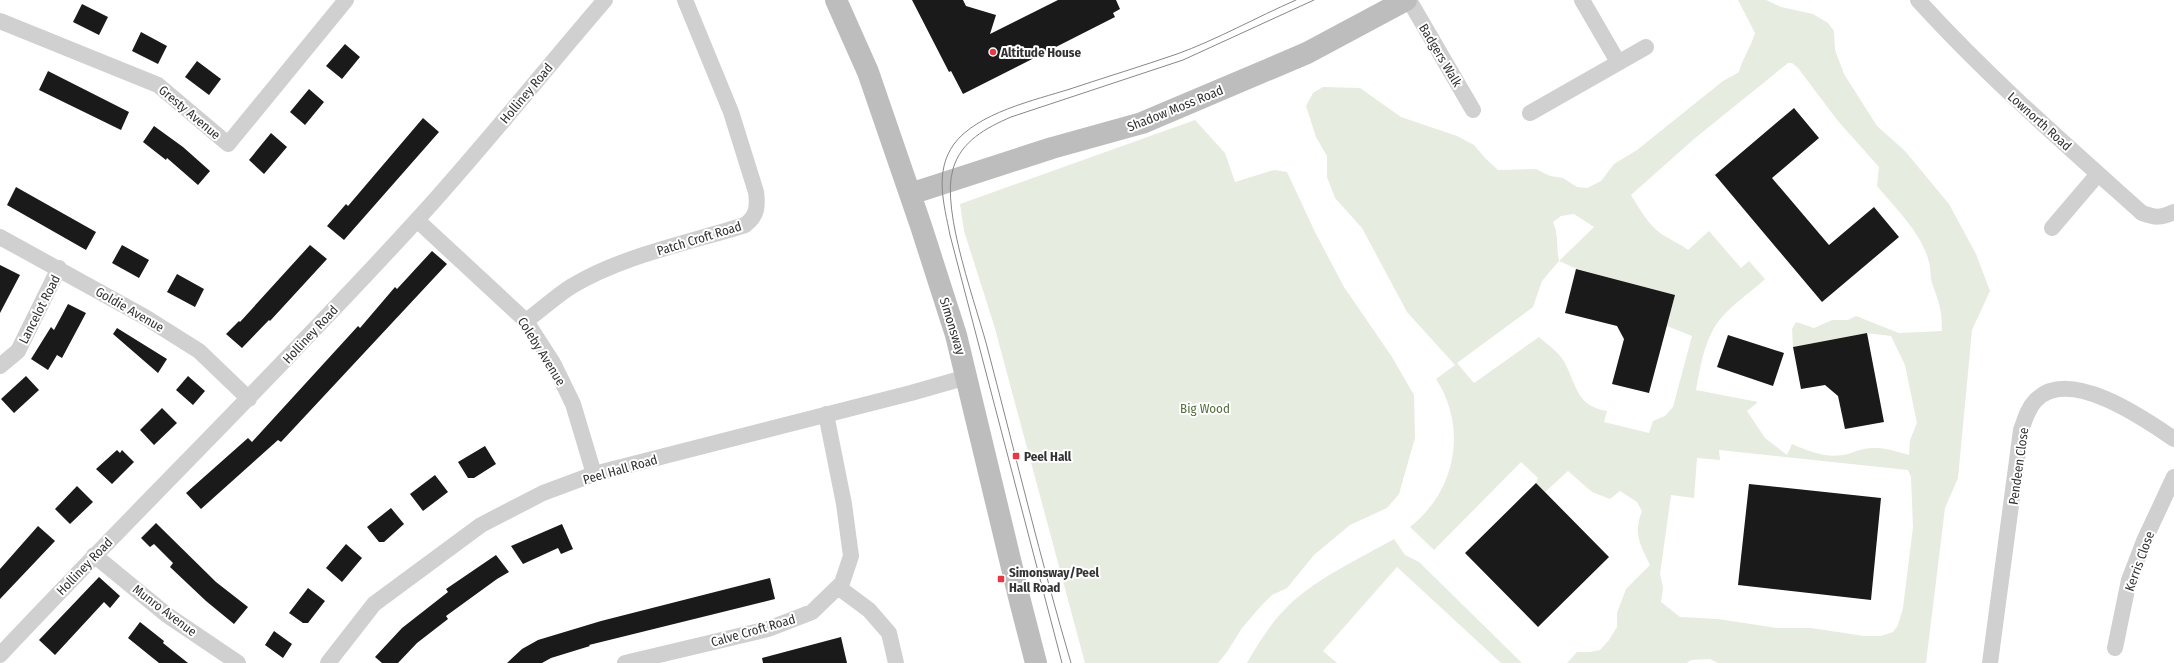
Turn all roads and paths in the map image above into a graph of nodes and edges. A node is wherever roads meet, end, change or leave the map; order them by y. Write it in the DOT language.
graph roads {
  1 [pos="346,0"];
  2 [pos="605,0"];
  3 [pos="685,0"];
  4 [pos="836,0"];
  5 [pos="1407,0"];
  6 [pos="1582,0"];
  7 [pos="1918,0"];
  8 [pos="0,21"];
  9 [pos="1646,47"];
  10 [pos="1618,62"];
  11 [pos="1473,110"];
  12 [pos="1530,113"];
  13 [pos="2098,174"];
  14 [pos="910,194"];
  15 [pos="2174,212"];
  16 [pos="417,220"];
  17 [pos="2052,228"];
  18 [pos="0,236"];
  19 [pos="59,268"];
  20 [pos="526,321"];
  21 [pos="0,366"];
  22 [pos="967,377"];
  23 [pos="249,399"];
  24 [pos="826,414"];
  25 [pos="2174,439"];
  26 [pos="594,474"];
  27 [pos="2174,476"];
  28 [pos="94,555"];
  29 [pos="838,587"];
  30 [pos="2115,648"];
  31 [pos="0,655"];
  32 [pos="238,663"];
  33 [pos="328,663"];
  34 [pos="625,663"];
  35 [pos="896,663"];
  36 [pos="1036,663"];
  37 [pos="1990,663"];
  1 -- 8 [label="street, Gresty Avenue"];
  2 -- 16 [label="street, Holliney Road"];
  3 -- 20 [label="street, Patch Croft Road"];
  4 -- 14 [label="street, Simonsway"];
  5 -- 11 [label="street, Badgers Walk"];
  5 -- 14 [label="street, Shadow Moss Road"];
  6 -- 10 [label="street"];
  7 -- 13 [label="street, Lownorth Road"];
  9 -- 10 [label="street"];
  10 -- 12 [label="street"];
  13 -- 15 [label="street, Lownorth Road"];
  13 -- 17 [label="street"];
  14 -- 22 [label="street, Simonsway"];
  16 -- 20 [label="street, Coleby Avenue"];
  16 -- 23 [label="street, Holliney Road"];
  18 -- 19 [label="street, Goldie Avenue"];
  19 -- 21 [label="street, Lancelot Road"];
  19 -- 23 [label="street, Goldie Avenue"];
  20 -- 26 [label="street, Coleby Avenue"];
  22 -- 24 [label="street, Peel Hall Road"];
  22 -- 36 [label="street, Simonsway"];
  23 -- 28 [label="street, Holliney Road"];
  24 -- 26 [label="street, Peel Hall Road"];
  24 -- 29 [label="street, Calve Croft Road"];
  25 -- 37 [label="street, Pendeen Close"];
  26 -- 33 [label="street, Peel Hall Road"];
  27 -- 30 [label="street, Kerris Close"];
  28 -- 31 [label="street, Holliney Road"];
  28 -- 32 [label="street, Munro Avenue"];
  29 -- 34 [label="street, Calve Croft Road"];
  29 -- 35 [label="street"];
}
